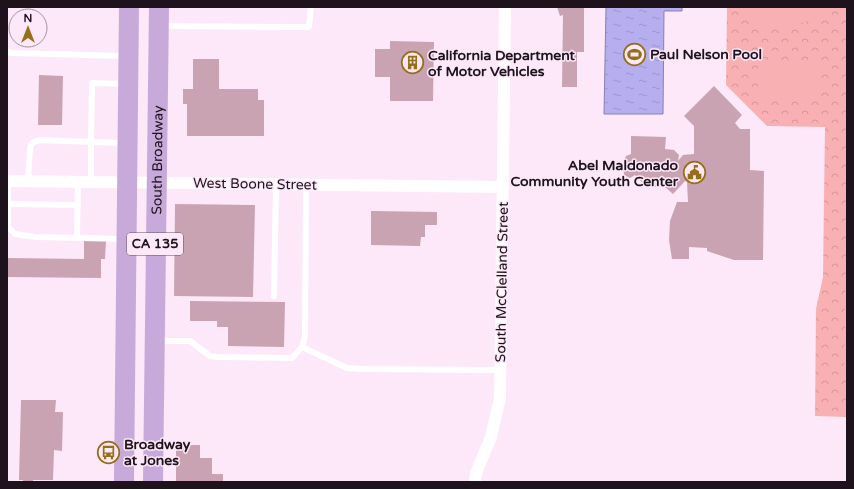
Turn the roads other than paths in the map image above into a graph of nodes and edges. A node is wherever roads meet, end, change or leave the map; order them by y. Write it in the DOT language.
graph roads {
  1 [pos="129,7"];
  2 [pos="311,7"];
  3 [pos="505,7"];
  4 [pos="158,17"];
  5 [pos="7,51"];
  6 [pos="128,56"];
  7 [pos="128,84"];
  8 [pos="91,142"];
  9 [pos="127,143"];
  10 [pos="8,181"];
  11 [pos="28,181"];
  12 [pos="78,182"];
  13 [pos="91,182"];
  14 [pos="127,182"];
  15 [pos="156,183"];
  16 [pos="276,185"];
  17 [pos="306,185"];
  18 [pos="503,187"];
  19 [pos="8,204"];
  20 [pos="78,205"];
  21 [pos="77,238"];
  22 [pos="126,239"];
  23 [pos="274,296"];
  24 [pos="154,341"];
  25 [pos="302,348"];
  26 [pos="500,370"];
  27 [pos="124,482"];
  28 [pos="153,482"];
  29 [pos="475,482"];
  1 -- 6 [label="main road, South Broadway / CA 135"];
  2 -- 4 [label="lane"];
  3 -- 18 [label="street, South McClelland Street"];
  4 -- 15 [label="main road, South Broadway / CA 135"];
  5 -- 6 [label="lane"];
  6 -- 7 [label="main road, South Broadway / CA 135"];
  7 -- 8 [label="lane"];
  7 -- 9 [label="main road, South Broadway / CA 135"];
  8 -- 9 [label="lane"];
  8 -- 11 [label="lane"];
  8 -- 13 [label="lane"];
  9 -- 14 [label="main road, South Broadway / CA 135"];
  10 -- 11 [label="street, West Boone Street"];
  10 -- 19 [label="lane"];
  11 -- 12 [label="street, West Boone Street"];
  12 -- 13 [label="street, West Boone Street"];
  12 -- 20 [label="lane"];
  13 -- 14 [label="street, West Boone Street"];
  14 -- 15 [label="street, West Boone Street"];
  14 -- 22 [label="main road, South Broadway / CA 135"];
  15 -- 16 [label="street, West Boone Street"];
  15 -- 24 [label="main road, South Broadway / CA 135"];
  16 -- 17 [label="street, West Boone Street"];
  16 -- 23 [label="lane"];
  17 -- 18 [label="street, West Boone Street"];
  17 -- 25 [label="lane"];
  18 -- 26 [label="street, South McClelland Street"];
  19 -- 20 [label="lane"];
  19 -- 21 [label="lane"];
  20 -- 21 [label="lane"];
  21 -- 22 [label="lane"];
  22 -- 27 [label="main road, South Broadway / CA 135"];
  24 -- 25 [label="lane"];
  24 -- 28 [label="main road, South Broadway / CA 135"];
  25 -- 26 [label="lane"];
  26 -- 29 [label="street, South McClelland Street"];
}
